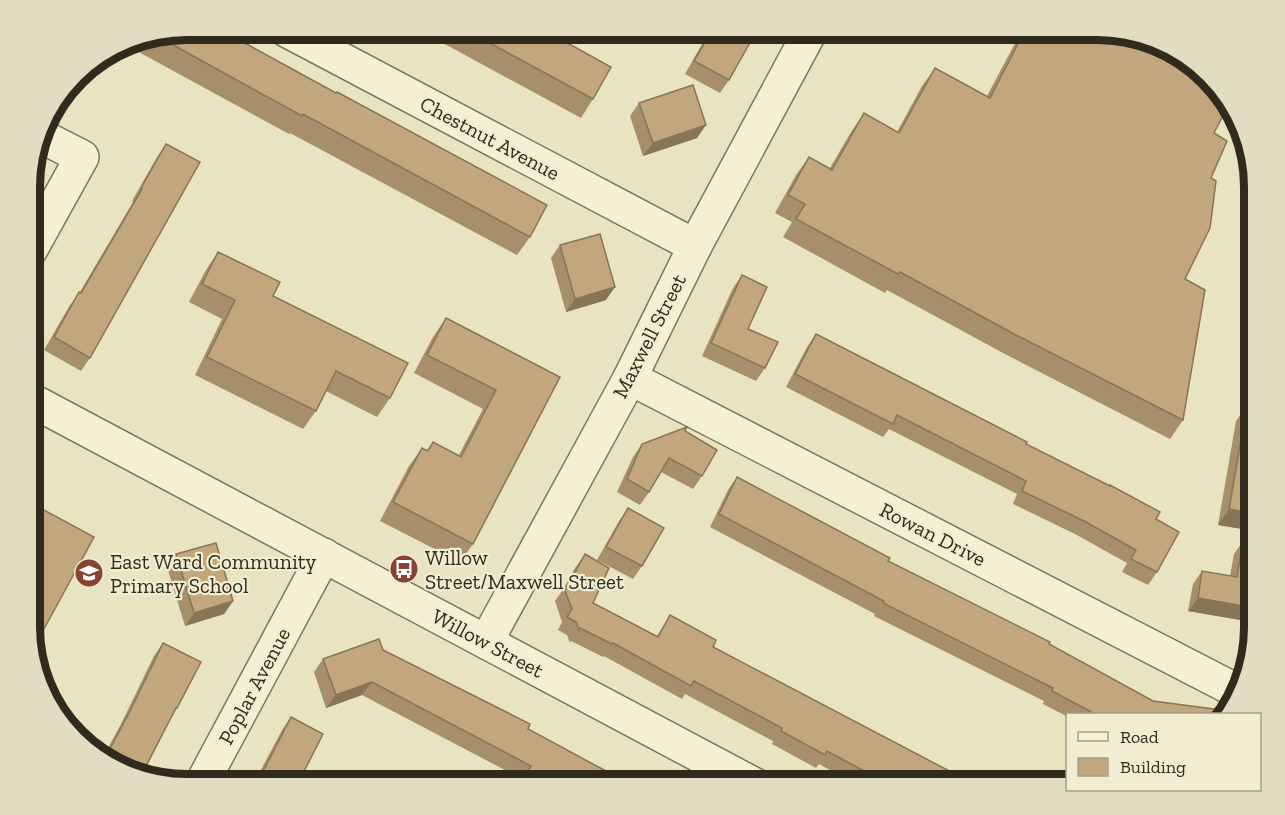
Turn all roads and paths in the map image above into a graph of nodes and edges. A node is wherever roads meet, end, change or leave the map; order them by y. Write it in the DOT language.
graph roads {
  1 [pos="805,40"];
  2 [pos="307,41"];
  3 [pos="48,140"];
  4 [pos="40,233"];
  5 [pos="695,246"];
  6 [pos="630,378"];
  7 [pos="40,405"];
  8 [pos="324,555"];
  9 [pos="486,642"];
  10 [pos="1231,688"];
  11 [pos="207,774"];
  12 [pos="734,774"];
  1 -- 5 [label="street, Maxwell Street"];
  2 -- 5 [label="street, Chestnut Avenue"];
  3 -- 4 [label="street"];
  5 -- 6 [label="street, Maxwell Street"];
  6 -- 9 [label="street, Maxwell Street"];
  6 -- 10 [label="street, Rowan Drive"];
  7 -- 8 [label="street, Willow Street"];
  8 -- 9 [label="street, Willow Street"];
  8 -- 11 [label="street, Poplar Avenue"];
  9 -- 12 [label="street, Willow Street"];
}
